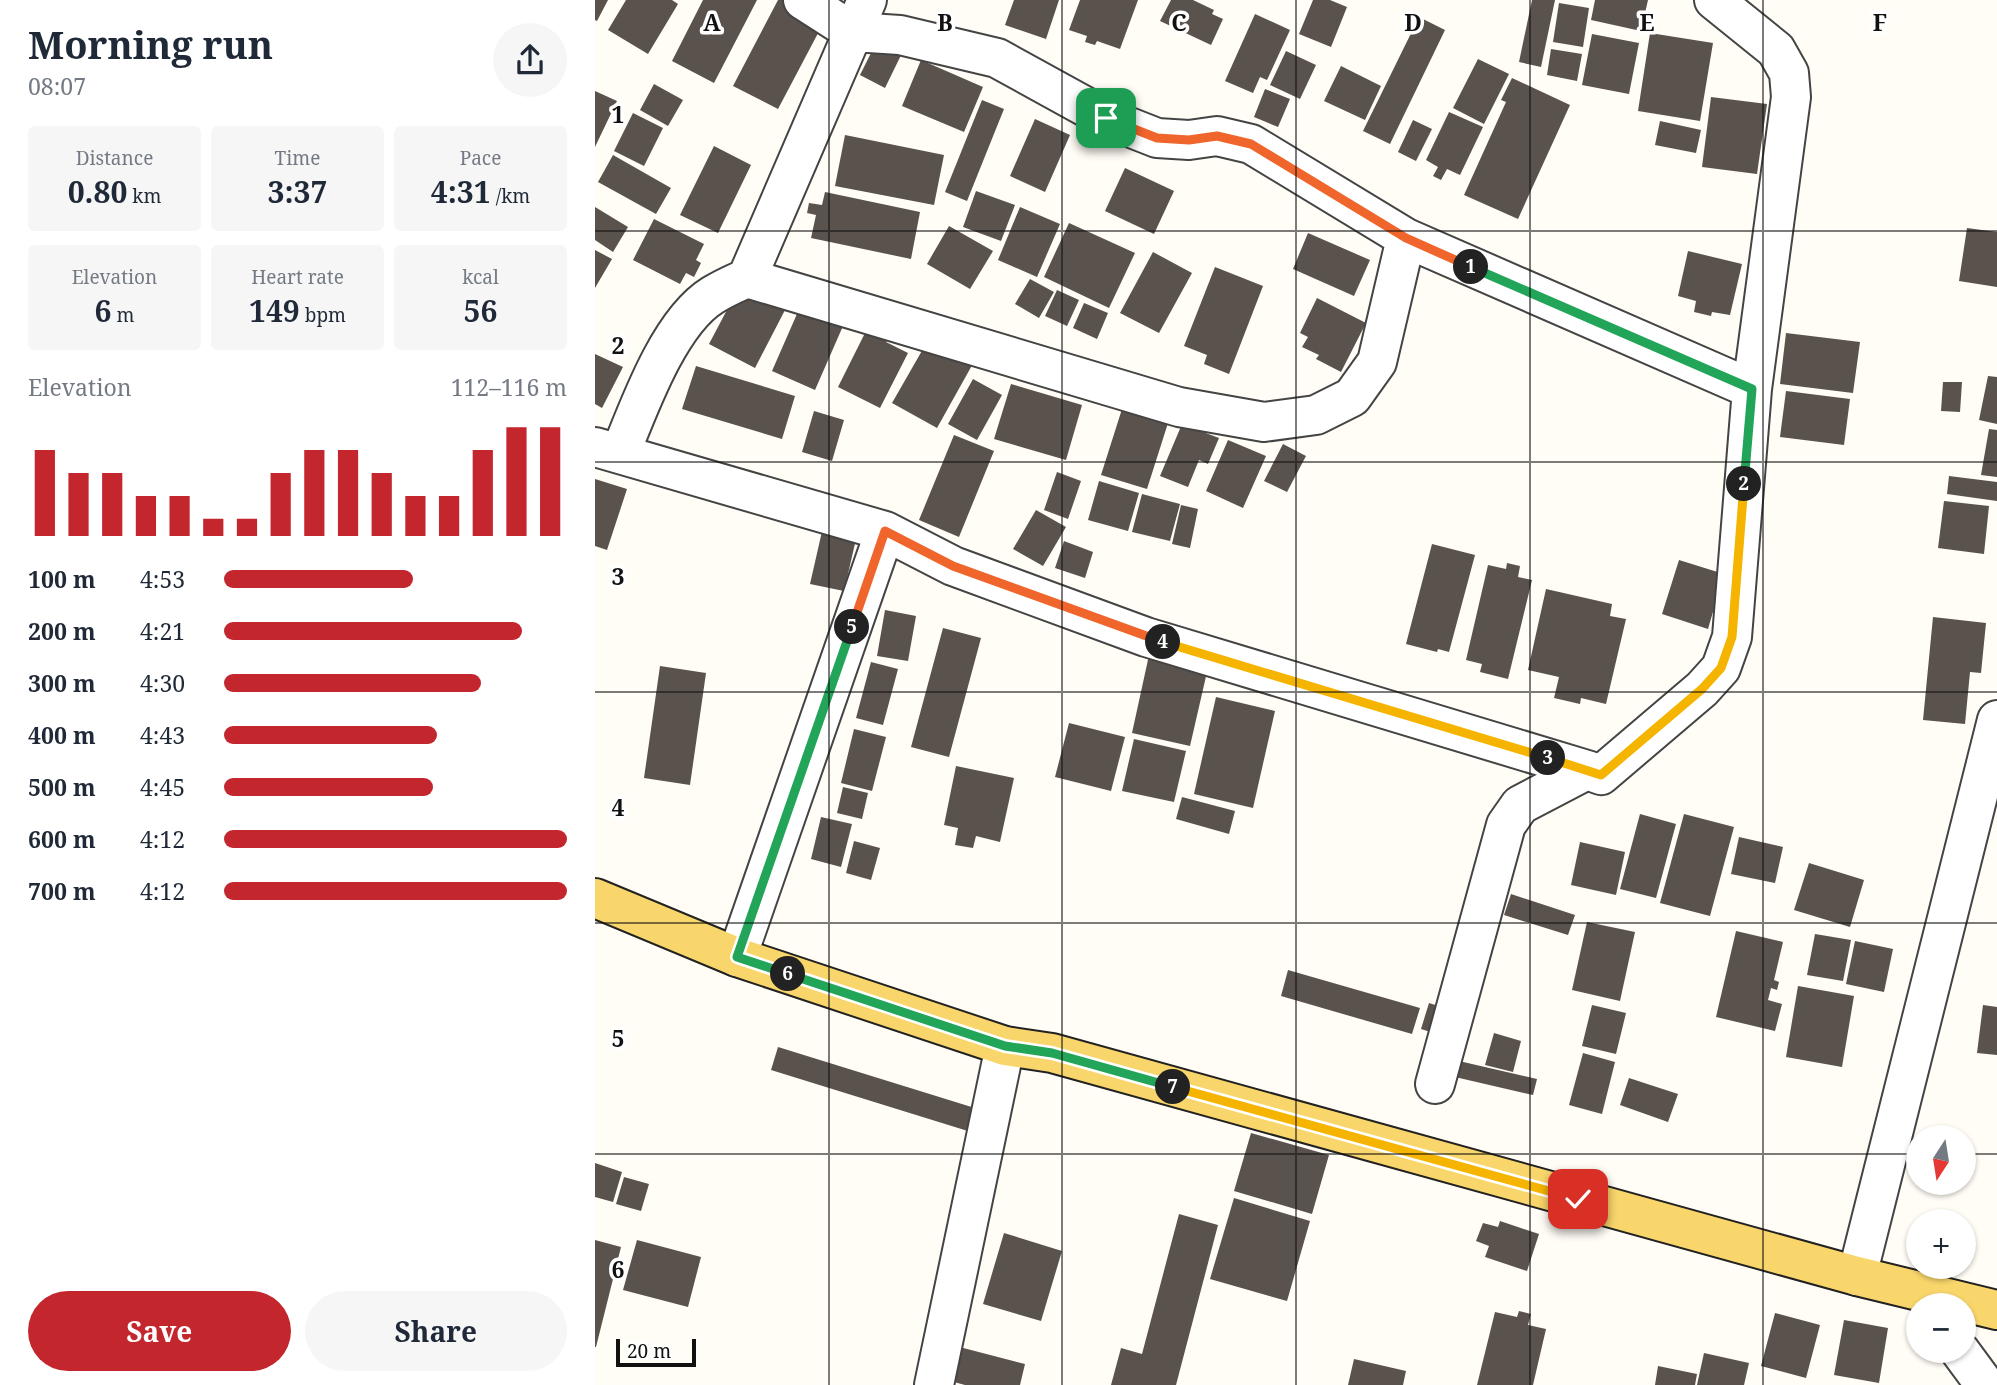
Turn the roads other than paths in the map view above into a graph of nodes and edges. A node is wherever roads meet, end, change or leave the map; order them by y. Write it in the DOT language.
graph roads {
  1 [pos="803,0"];
  2 [pos="1714,0"];
  3 [pos="860,16"];
  4 [pos="1406,238"];
  5 [pos="747,278"];
  6 [pos="1752,389"];
  7 [pos="608,451"];
  8 [pos="885,531"];
  9 [pos="1997,720"];
  10 [pos="1587,770"];
  11 [pos="595,898"];
  12 [pos="737,957"];
  13 [pos="1005,1046"];
  14 [pos="1435,1084"];
  15 [pos="1857,1276"];
  16 [pos="1912,1293"];
  17 [pos="1976,1306"];
  18 [pos="1997,1310"];
  19 [pos="1969,1363"];
  20 [pos="934,1385"];
  21 [pos="1985,1385"];
  1 -- 3 [label="street"];
  2 -- 6 [label="street"];
  3 -- 4 [label="street"];
  3 -- 5 [label="street"];
  4 -- 5 [label="street"];
  4 -- 6 [label="street"];
  5 -- 7 [label="street"];
  6 -- 10 [label="street"];
  7 -- 8 [label="street"];
  8 -- 10 [label="street"];
  8 -- 12 [label="street"];
  9 -- 15 [label="street"];
  10 -- 14 [label="street"];
  11 -- 12 [label="main road"];
  12 -- 13 [label="main road"];
  13 -- 15 [label="main road"];
  13 -- 20 [label="street"];
  15 -- 16 [label="main road"];
  17 -- 18 [label="main road"];
  19 -- 21 [label="street"];
}
